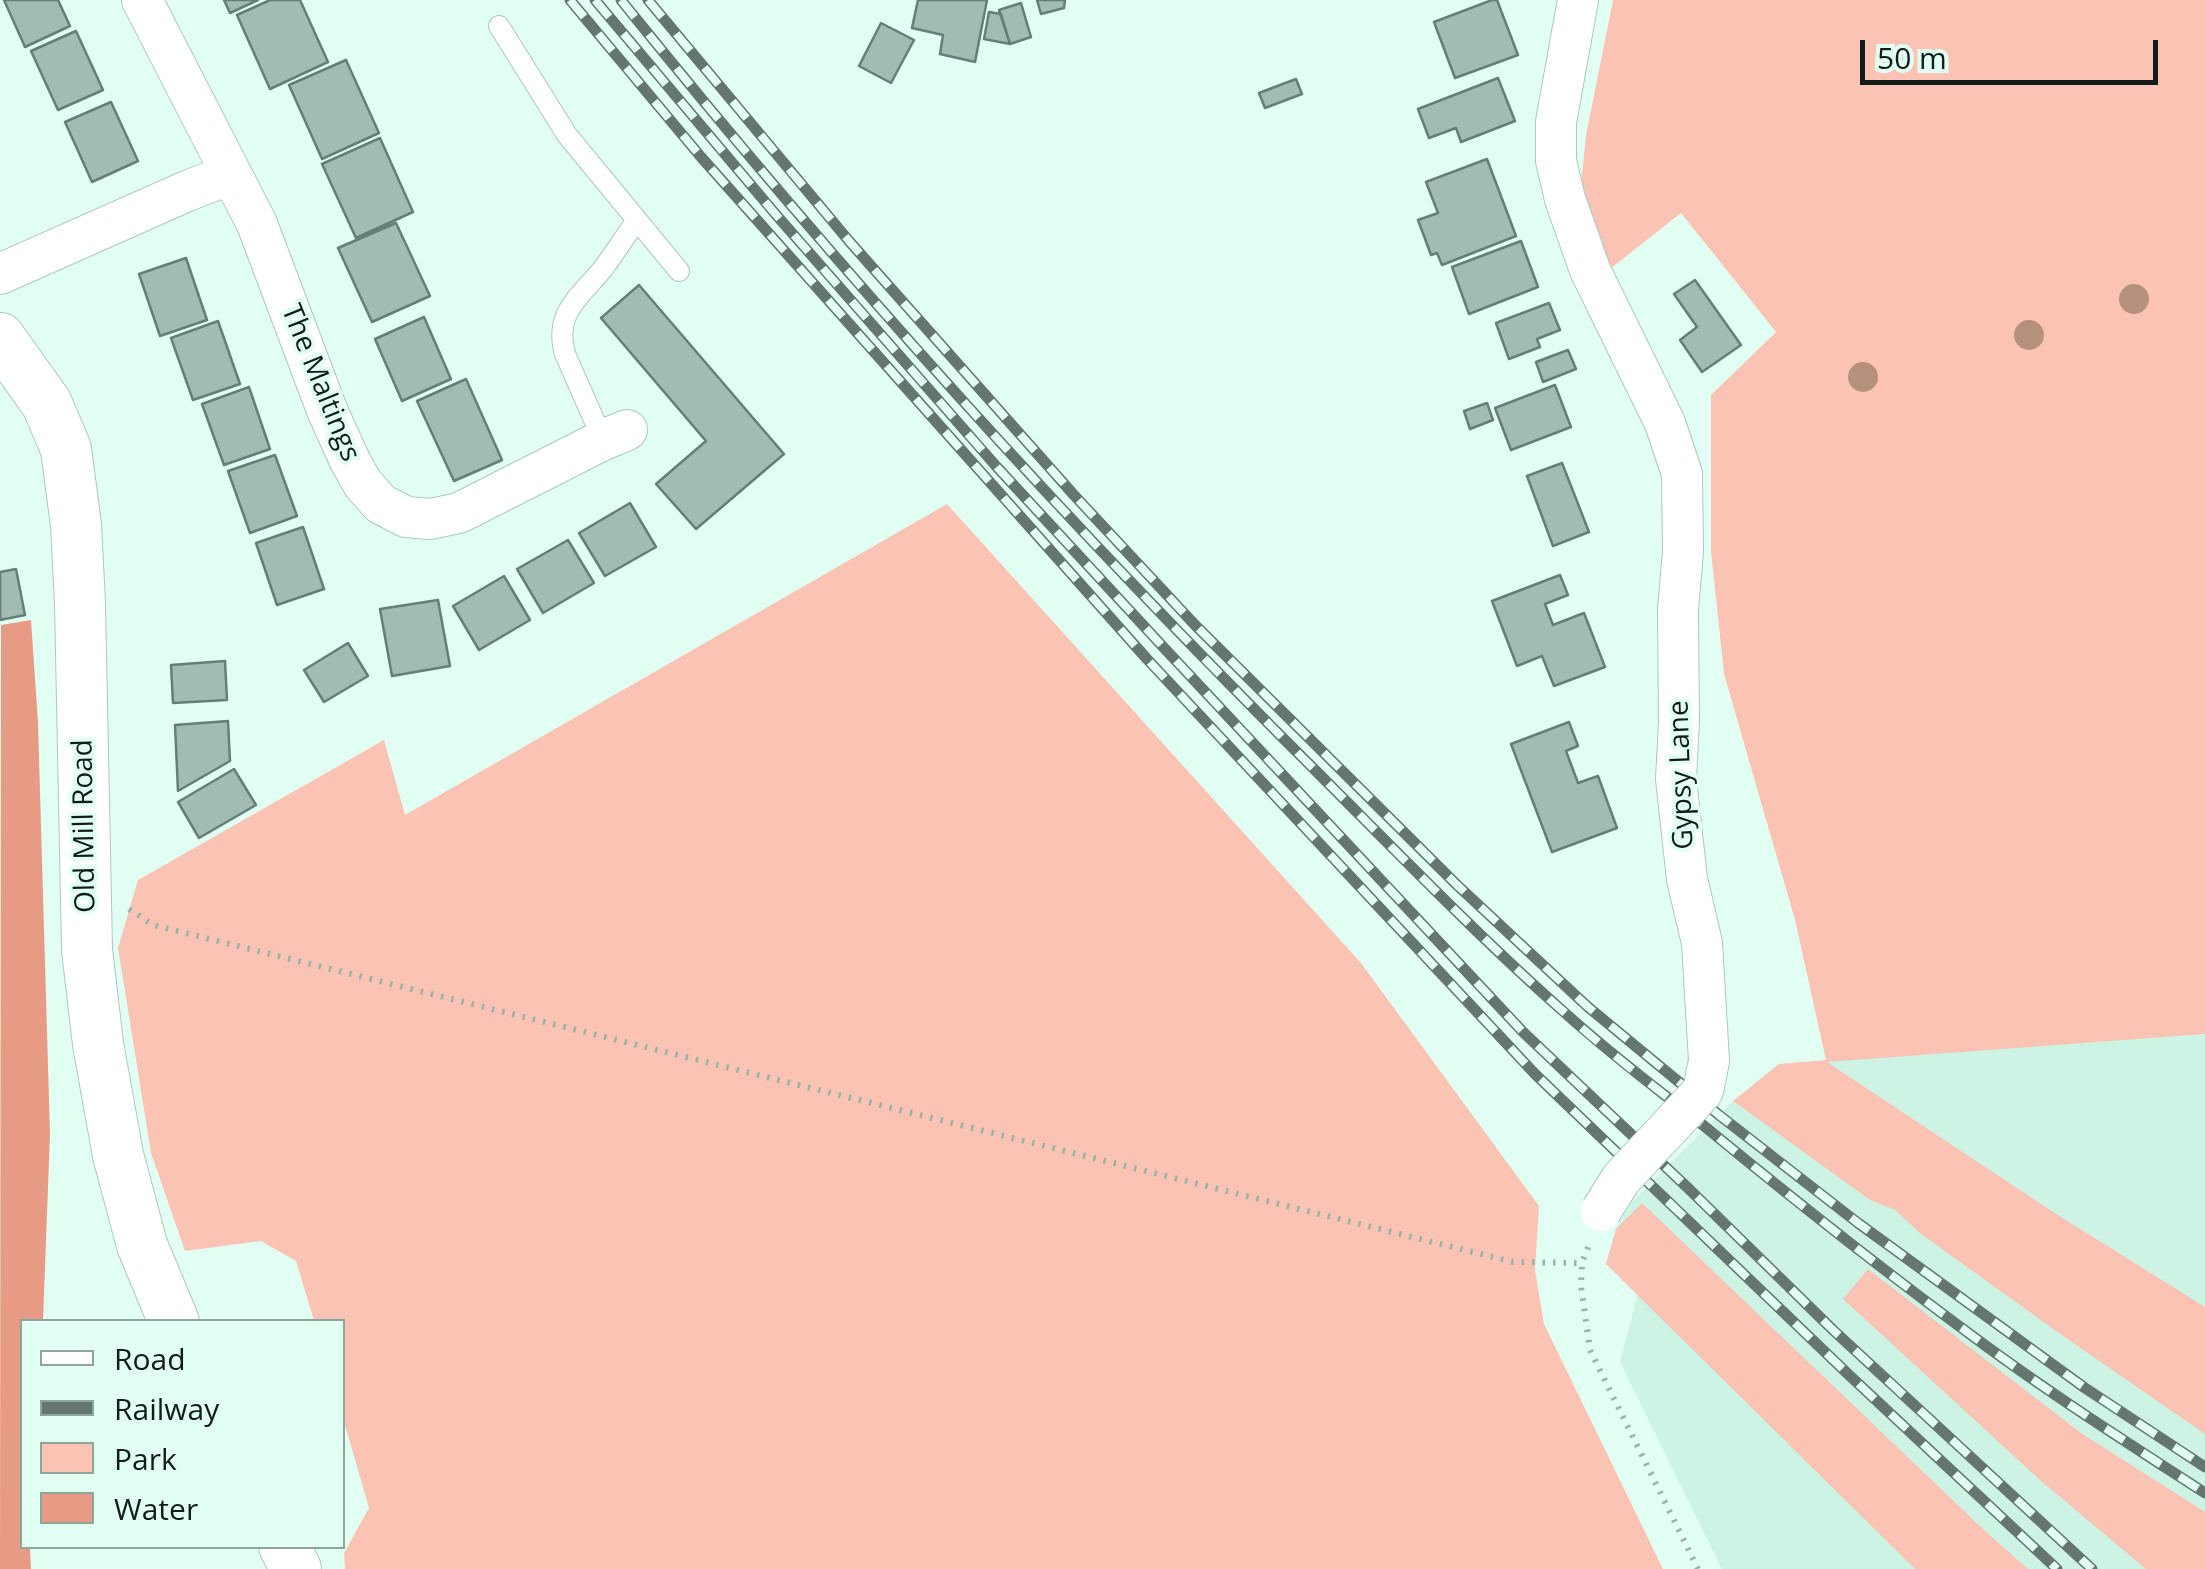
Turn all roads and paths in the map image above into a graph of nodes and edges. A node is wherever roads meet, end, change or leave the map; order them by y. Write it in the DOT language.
graph roads {
  1 [pos="142,0"];
  2 [pos="1578,0"];
  3 [pos="499,26"];
  4 [pos="232,174"];
  5 [pos="637,220"];
  6 [pos="679,270"];
  7 [pos="0,274"];
  8 [pos="0,338"];
  9 [pos="615,435"];
  10 [pos="86,909"];
  11 [pos="1601,1211"];
  12 [pos="1582,1263"];
  13 [pos="173,1319"];
  14 [pos="1698,1569"];
  1 -- 4 [label="street, The Maltings"];
  2 -- 11 [label="street, Gypsy Lane, bridge"];
  3 -- 5 [label="lane"];
  4 -- 7 [label="street"];
  4 -- 9 [label="street, The Maltings"];
  5 -- 6 [label="lane"];
  5 -- 9 [label="lane"];
  8 -- 10 [label="street, Old Mill Road"];
  10 -- 12 [label="path"];
  10 -- 13 [label="street, Old Mill Road"];
  11 -- 12 [label="path"];
  12 -- 14 [label="path"];
}
